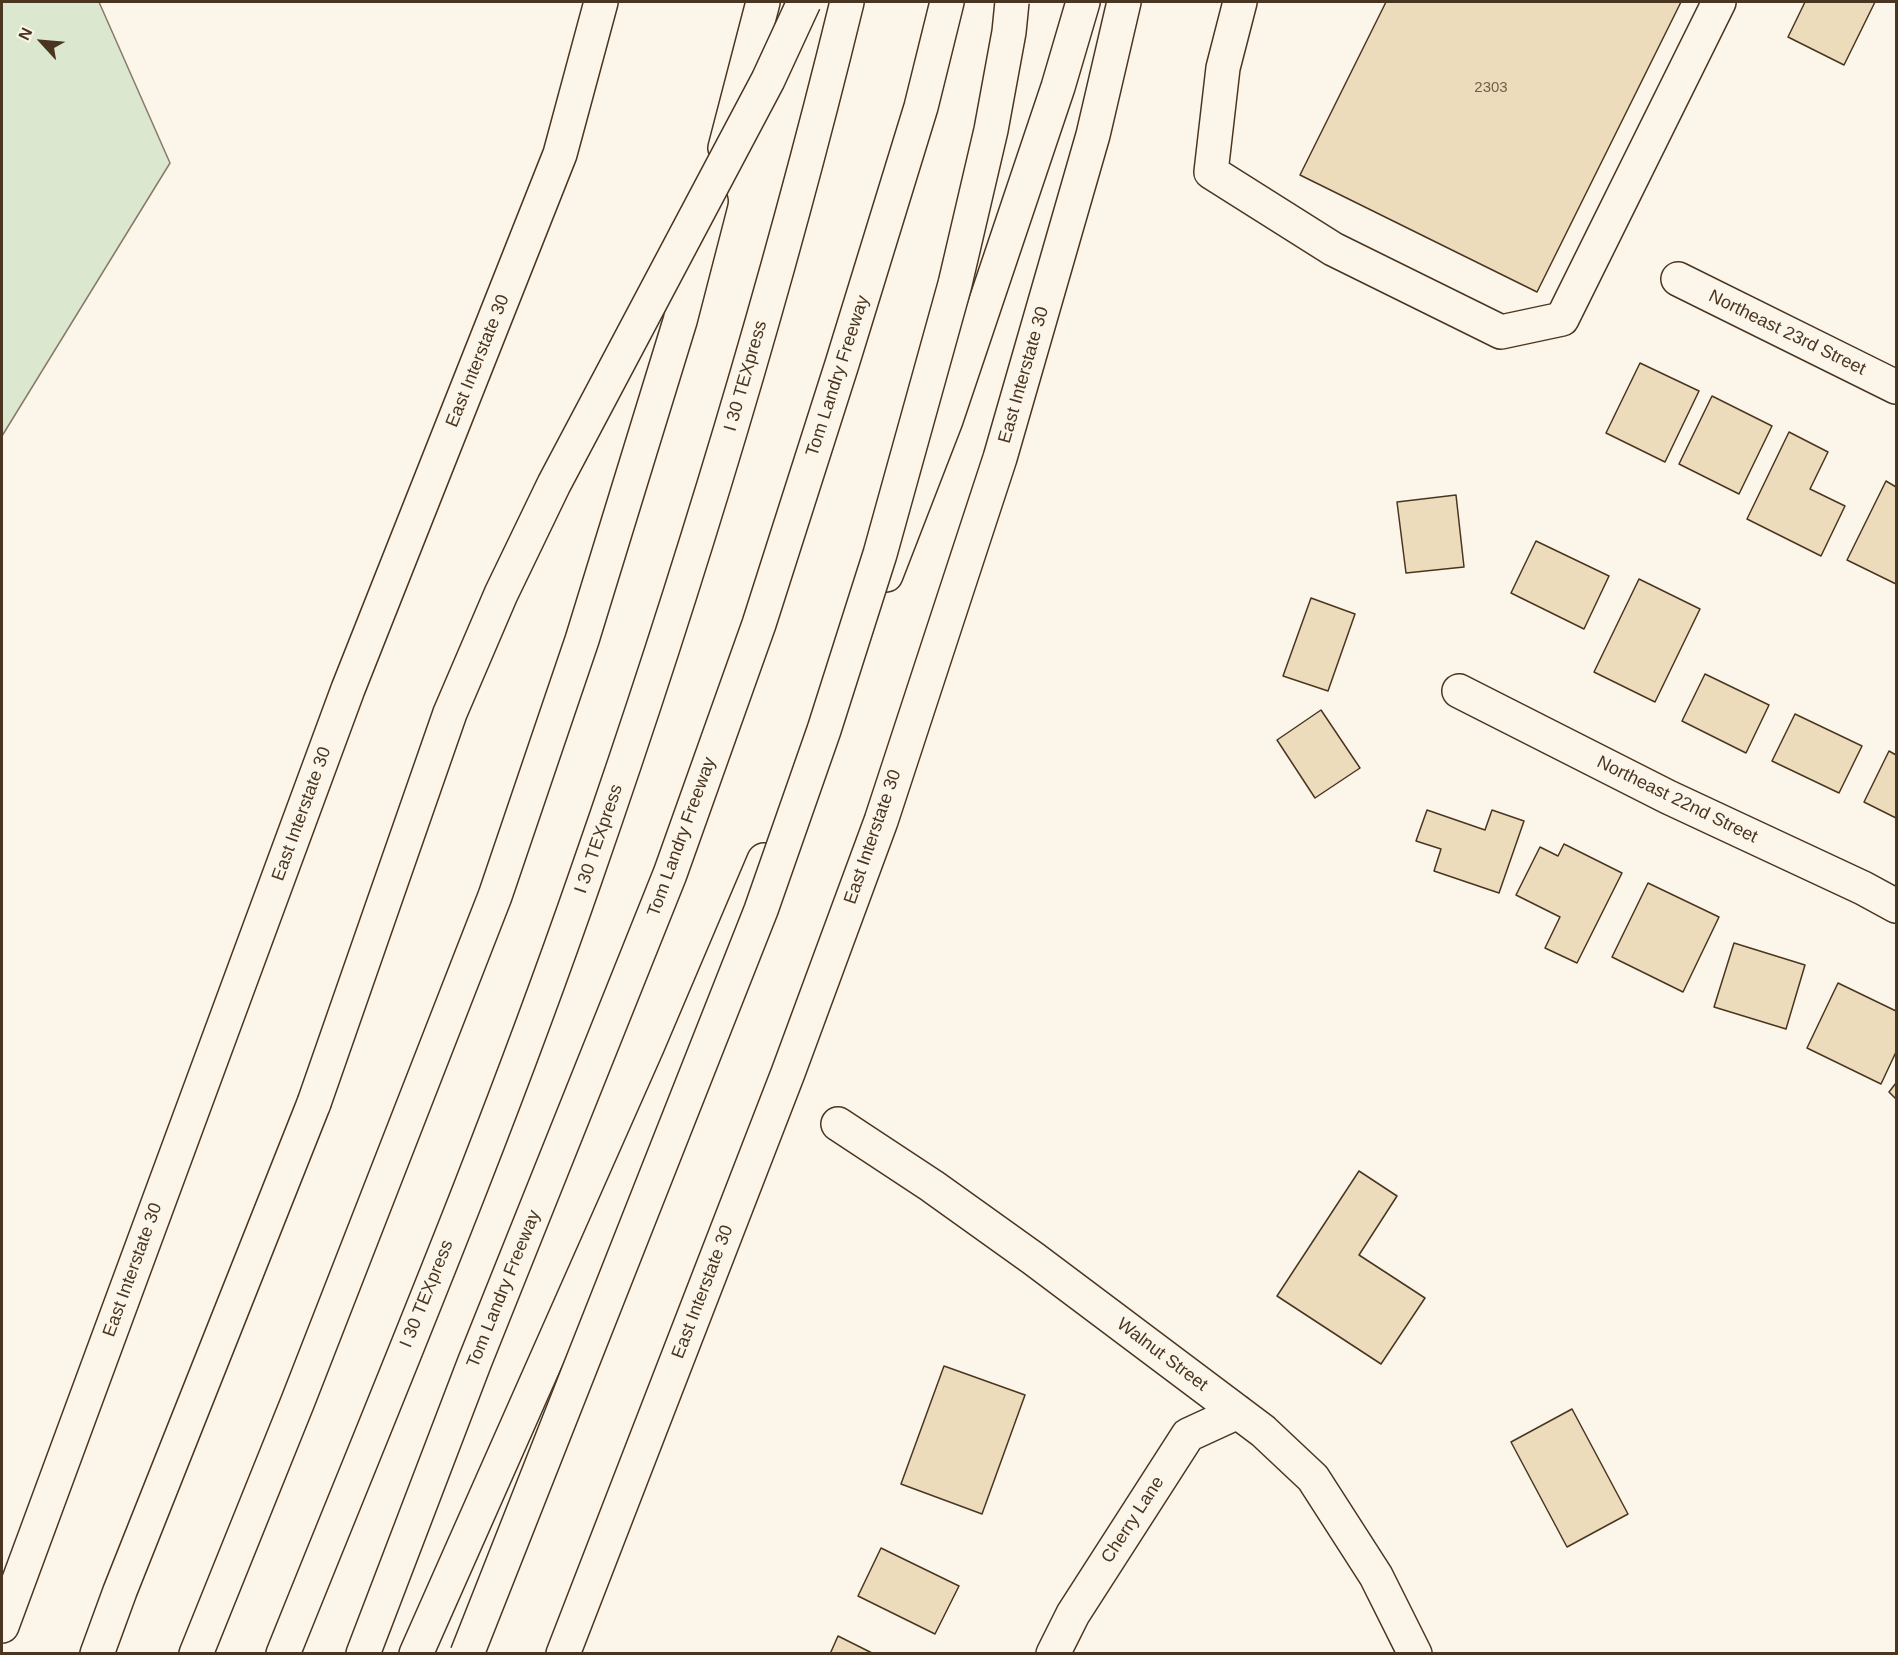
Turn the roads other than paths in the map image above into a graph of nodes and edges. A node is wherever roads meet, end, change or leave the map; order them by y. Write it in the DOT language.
graph roads {
  1 [pos="601,2"];
  2 [pos="763,2"];
  3 [pos="804,2"];
  4 [pos="847,2"];
  5 [pos="947,2"];
  6 [pos="1012,2"];
  7 [pos="1083,2"];
  8 [pos="1124,2"];
  9 [pos="1240,2"];
  10 [pos="1719,2"];
  11 [pos="1678,279"];
  12 [pos="1896,387"];
  13 [pos="1460,691"];
  14 [pos="1896,906"];
  15 [pos="838,1124"];
  16 [pos="1238,1412"];
  17 [pos="2,1626"];
  18 [pos="98,1653"];
  19 [pos="196,1653"];
  20 [pos="283,1653"];
  21 [pos="363,1653"];
  22 [pos="416,1653"];
  23 [pos="467,1653"];
  24 [pos="563,1653"];
  25 [pos="1053,1653"];
  26 [pos="1415,1653"];
  1 -- 17 [label="main road, East Interstate 30"];
  2 -- 19 [label="main road"];
  3 -- 18 [label="main road, bridge"];
  4 -- 20 [label="main road, I 30 TEXpress"];
  5 -- 21 [label="main road, Tom Landry Freeway"];
  6 -- 23 [label="main road, bridge"];
  7 -- 22 [label="main road"];
  8 -- 24 [label="main road, East Interstate 30"];
  9 -- 10 [label="main road"];
  11 -- 12 [label="main road, Northeast 23rd Street"];
  13 -- 14 [label="main road, Northeast 22nd Street"];
  15 -- 16 [label="main road, Walnut Street"];
  16 -- 25 [label="main road, Cherry Lane"];
  16 -- 26 [label="main road, Walnut Street"];
}
